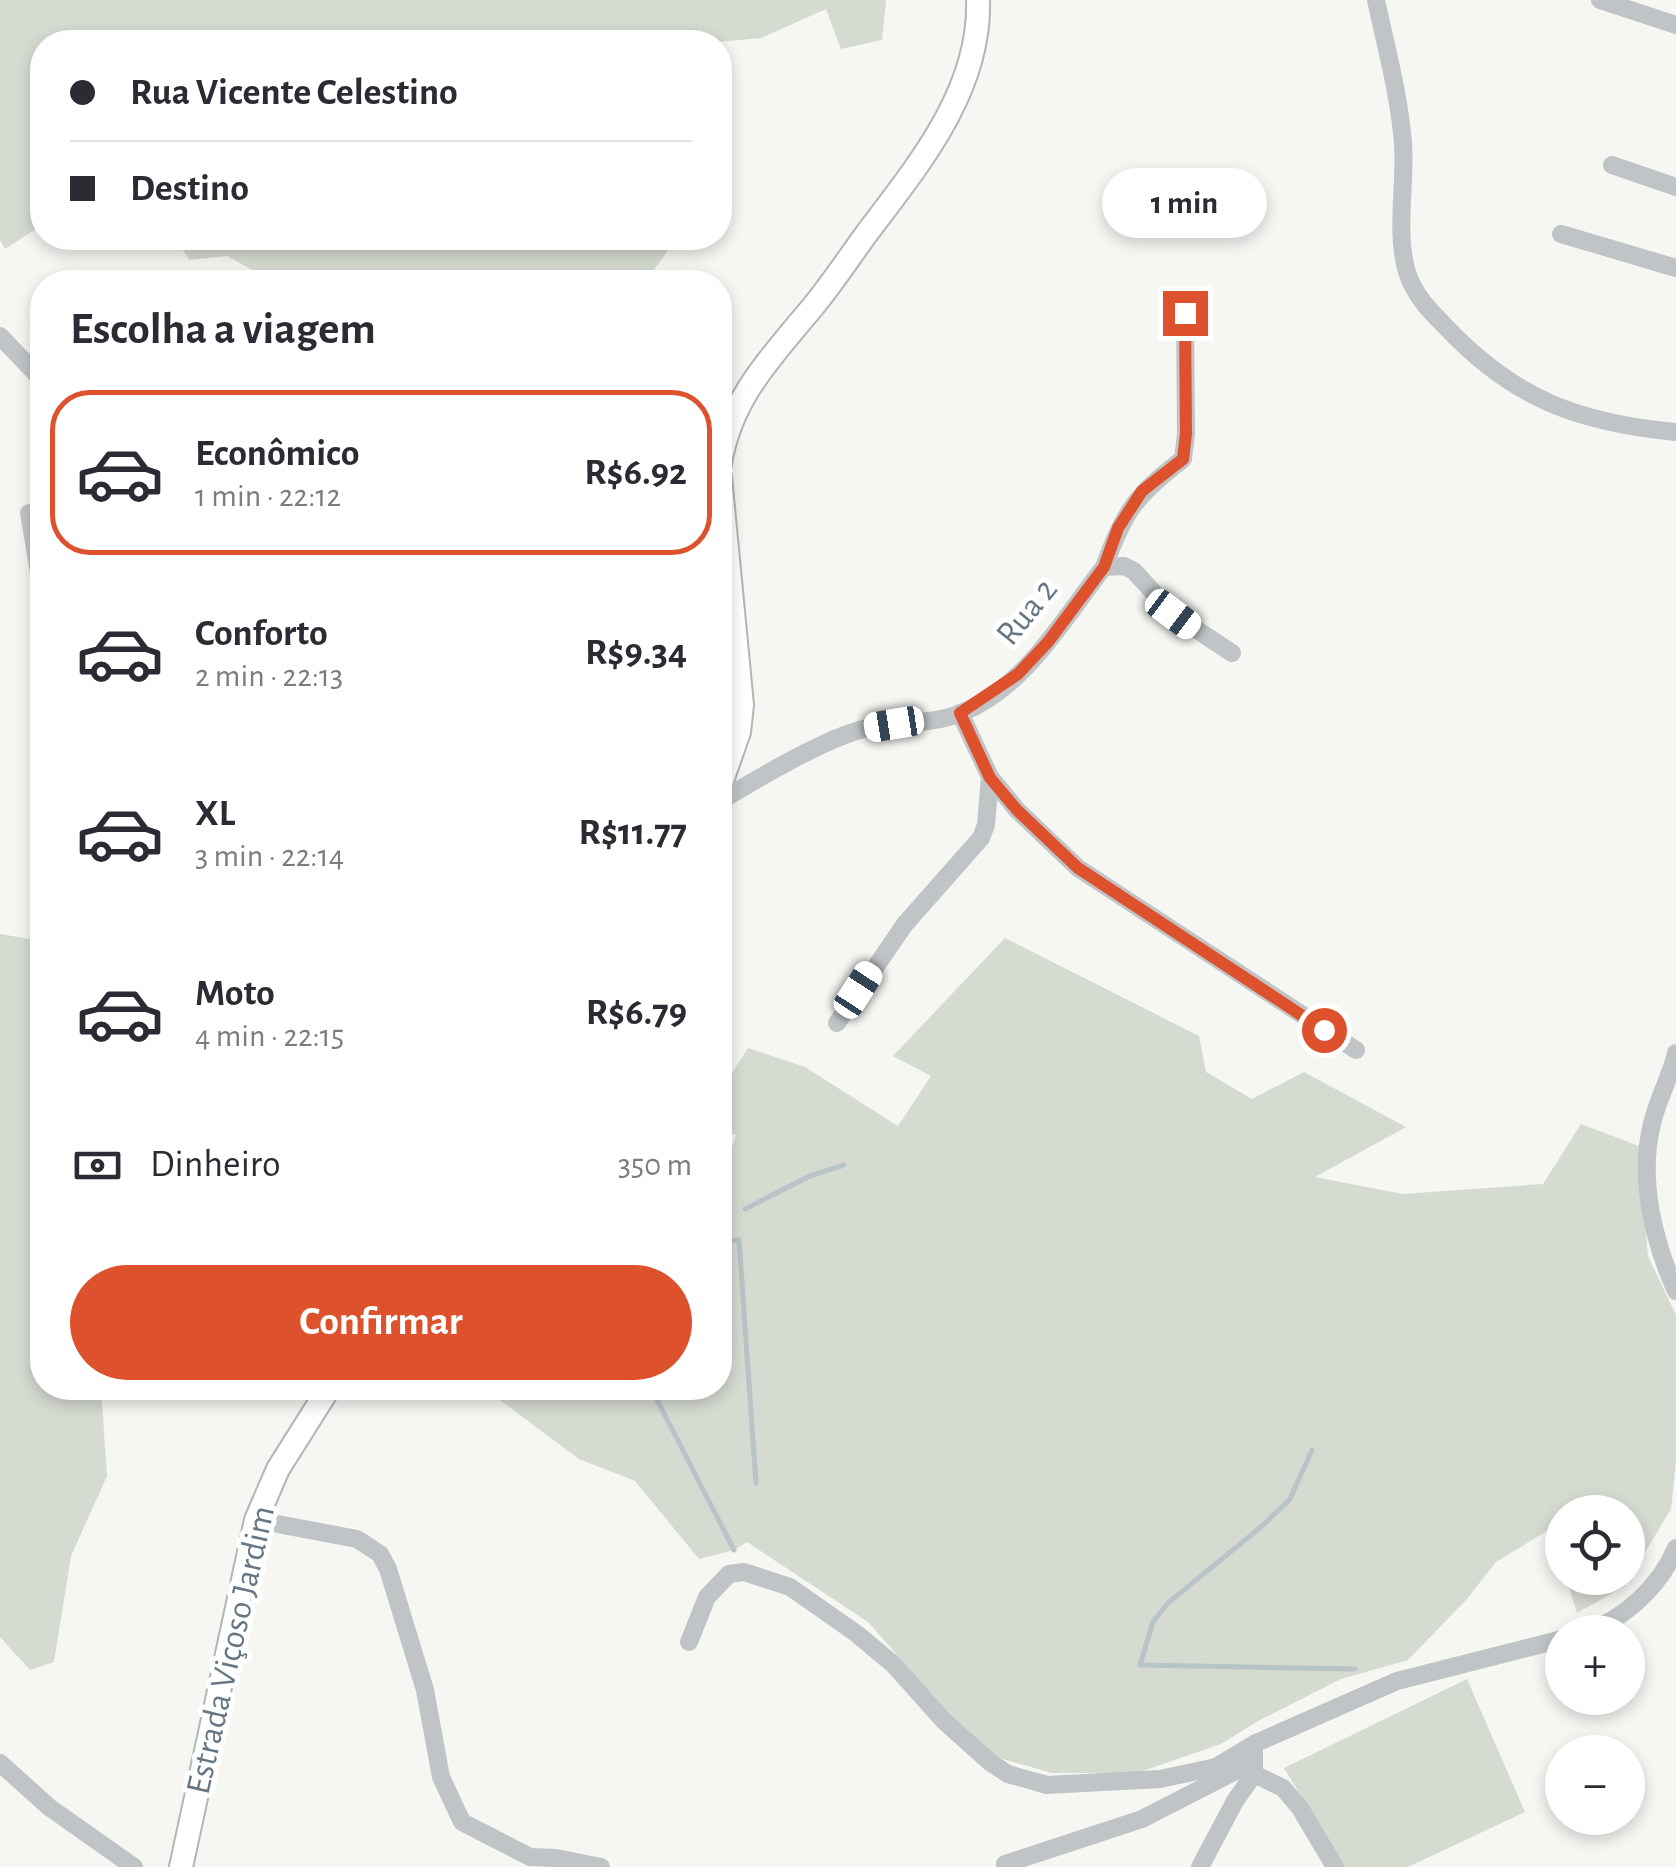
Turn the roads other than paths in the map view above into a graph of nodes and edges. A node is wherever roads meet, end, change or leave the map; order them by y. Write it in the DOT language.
graph roads {
  1 [pos="978,0"];
  2 [pos="1376,0"];
  3 [pos="1600,0"];
  4 [pos="1676,25"];
  5 [pos="1612,165"];
  6 [pos="1676,186"];
  7 [pos="1561,234"];
  8 [pos="1676,268"];
  9 [pos="1185,313"];
  10 [pos="0,336"];
  11 [pos="30,367"];
  12 [pos="732,422"];
  13 [pos="1676,432"];
  14 [pos="28,513"];
  15 [pos="30,524"];
  16 [pos="1104,567"];
  17 [pos="732,601"];
  18 [pos="1232,653"];
  19 [pos="960,713"];
  20 [pos="732,752"];
  21 [pos="990,778"];
  22 [pos="732,794"];
  23 [pos="837,1023"];
  24 [pos="1356,1050"];
  25 [pos="1676,1053"];
  26 [pos="1676,1291"];
  27 [pos="321,1400"];
  28 [pos="256,1520"];
  29 [pos="1676,1548"];
  30 [pos="1618,1615"];
  31 [pos="688,1642"];
  32 [pos="1545,1644"];
  33 [pos="1254,1759"];
  34 [pos="0,1763"];
  35 [pos="1005,1864"];
  36 [pos="134,1867"];
  37 [pos="180,1867"];
  38 [pos="601,1867"];
  39 [pos="1200,1867"];
  40 [pos="1335,1867"];
  1 -- 12 [label="main road"];
  2 -- 13 [label="street"];
  3 -- 4 [label="street"];
  5 -- 6 [label="street"];
  7 -- 8 [label="street"];
  9 -- 16 [label="street"];
  10 -- 11 [label="street"];
  14 -- 15 [label="street"];
  16 -- 18 [label="street, Rua 2"];
  16 -- 19 [label="street, Rua 2"];
  17 -- 20 [label="main road"];
  19 -- 21 [label="street"];
  19 -- 22 [label="street"];
  21 -- 23 [label="street"];
  21 -- 24 [label="street"];
  25 -- 26 [label="street"];
  27 -- 28 [label="main road, Estrada Viçoso Jardim"];
  28 -- 37 [label="main road, Estrada Viçoso Jardim"];
  28 -- 38 [label="street"];
  29 -- 30 [label="street"];
  31 -- 33 [label="street"];
  32 -- 33 [label="street"];
  33 -- 35 [label="street"];
  33 -- 39 [label="street"];
  33 -- 40 [label="street"];
  34 -- 36 [label="street"];
}
